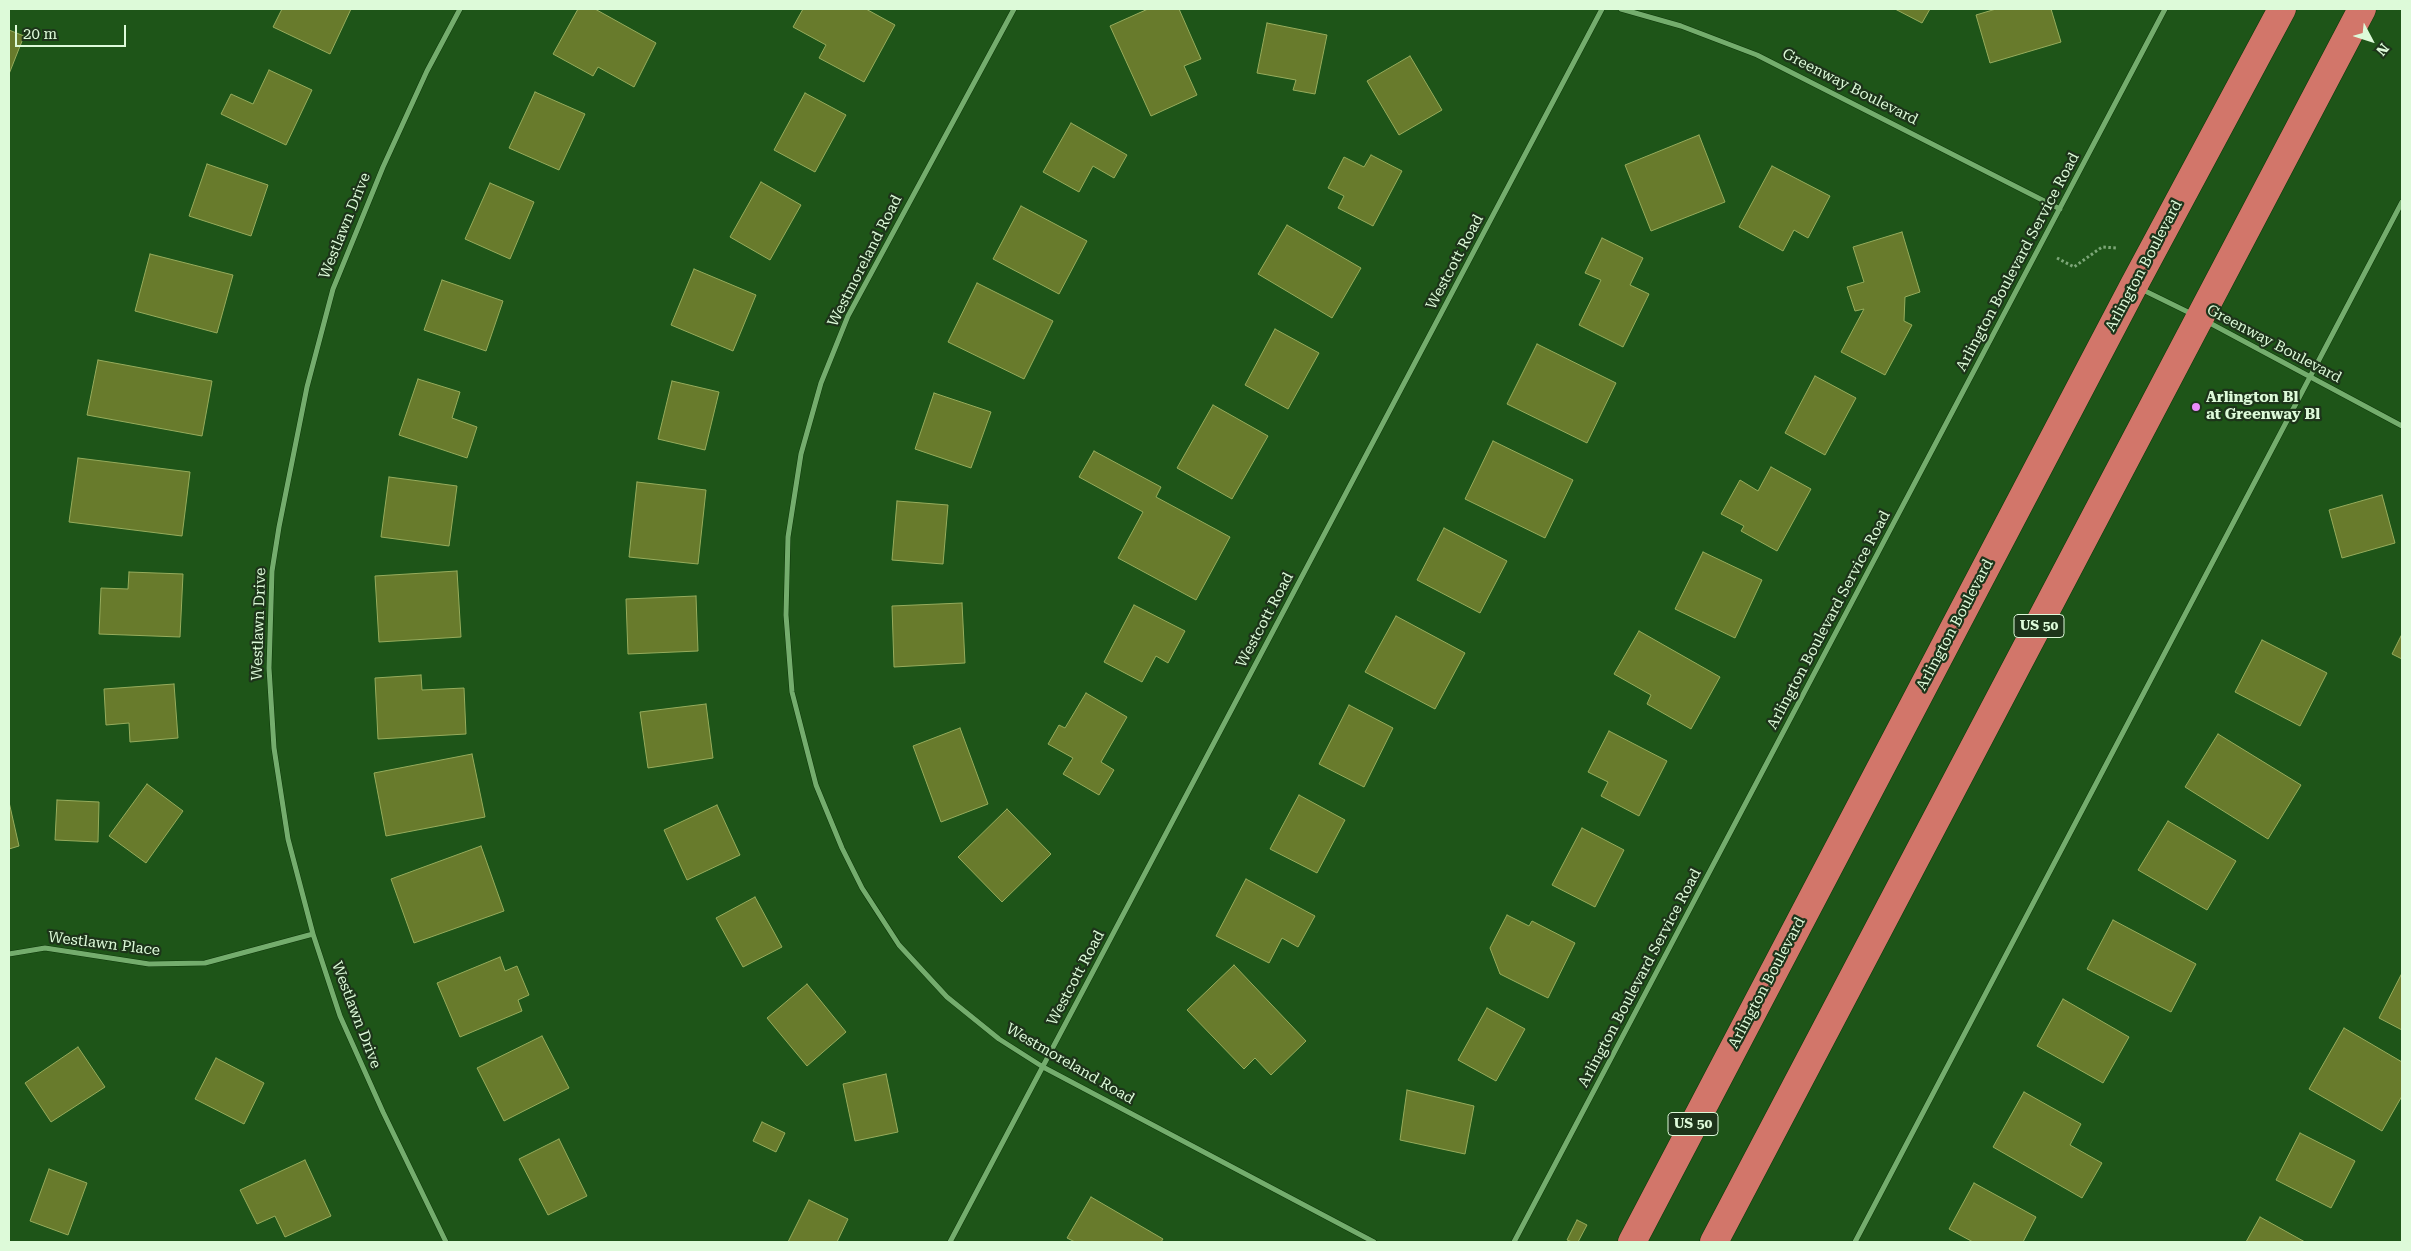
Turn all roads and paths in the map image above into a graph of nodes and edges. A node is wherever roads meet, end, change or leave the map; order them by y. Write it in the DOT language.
graph roads {
  1 [pos="460,9"];
  2 [pos="1014,9"];
  3 [pos="1602,9"];
  4 [pos="1620,9"];
  5 [pos="2166,9"];
  6 [pos="2282,9"];
  7 [pos="2362,9"];
  8 [pos="2402,202"];
  9 [pos="2060,209"];
  10 [pos="2039,249"];
  11 [pos="2120,249"];
  12 [pos="2134,286"];
  13 [pos="2200,318"];
  14 [pos="2311,378"];
  15 [pos="2402,426"];
  16 [pos="313,934"];
  17 [pos="9,954"];
  18 [pos="1043,1066"];
  19 [pos="446,1242"];
  20 [pos="950,1242"];
  21 [pos="1374,1242"];
  22 [pos="1514,1242"];
  23 [pos="1632,1242"];
  24 [pos="1714,1242"];
  25 [pos="1856,1242"];
  1 -- 16 [label="street, Westlawn Drive"];
  2 -- 18 [label="street, Westmoreland Road"];
  3 -- 18 [label="street, Westcott Road"];
  4 -- 9 [label="street, Greenway Boulevard"];
  5 -- 9 [label="street, Arlington Boulevard Service Road"];
  6 -- 12 [label="highway, Arlington Boulevard / US 50"];
  7 -- 13 [label="highway, US 50"];
  8 -- 14 [label="street"];
  9 -- 10 [label="street, Arlington Boulevard Service Road"];
  10 -- 11 [label="path"];
  10 -- 22 [label="street, Arlington Boulevard Service Road"];
  12 -- 13 [label="street, Greenway Boulevard"];
  12 -- 23 [label="highway, Arlington Boulevard / US 50"];
  13 -- 14 [label="street, Greenway Boulevard"];
  13 -- 24 [label="highway, US 50"];
  14 -- 15 [label="street, Greenway Boulevard"];
  14 -- 25 [label="street"];
  16 -- 17 [label="street, Westlawn Place"];
  16 -- 19 [label="street, Westlawn Drive"];
  18 -- 20 [label="street, Westcott Road"];
  18 -- 21 [label="street, Westmoreland Road"];
}
